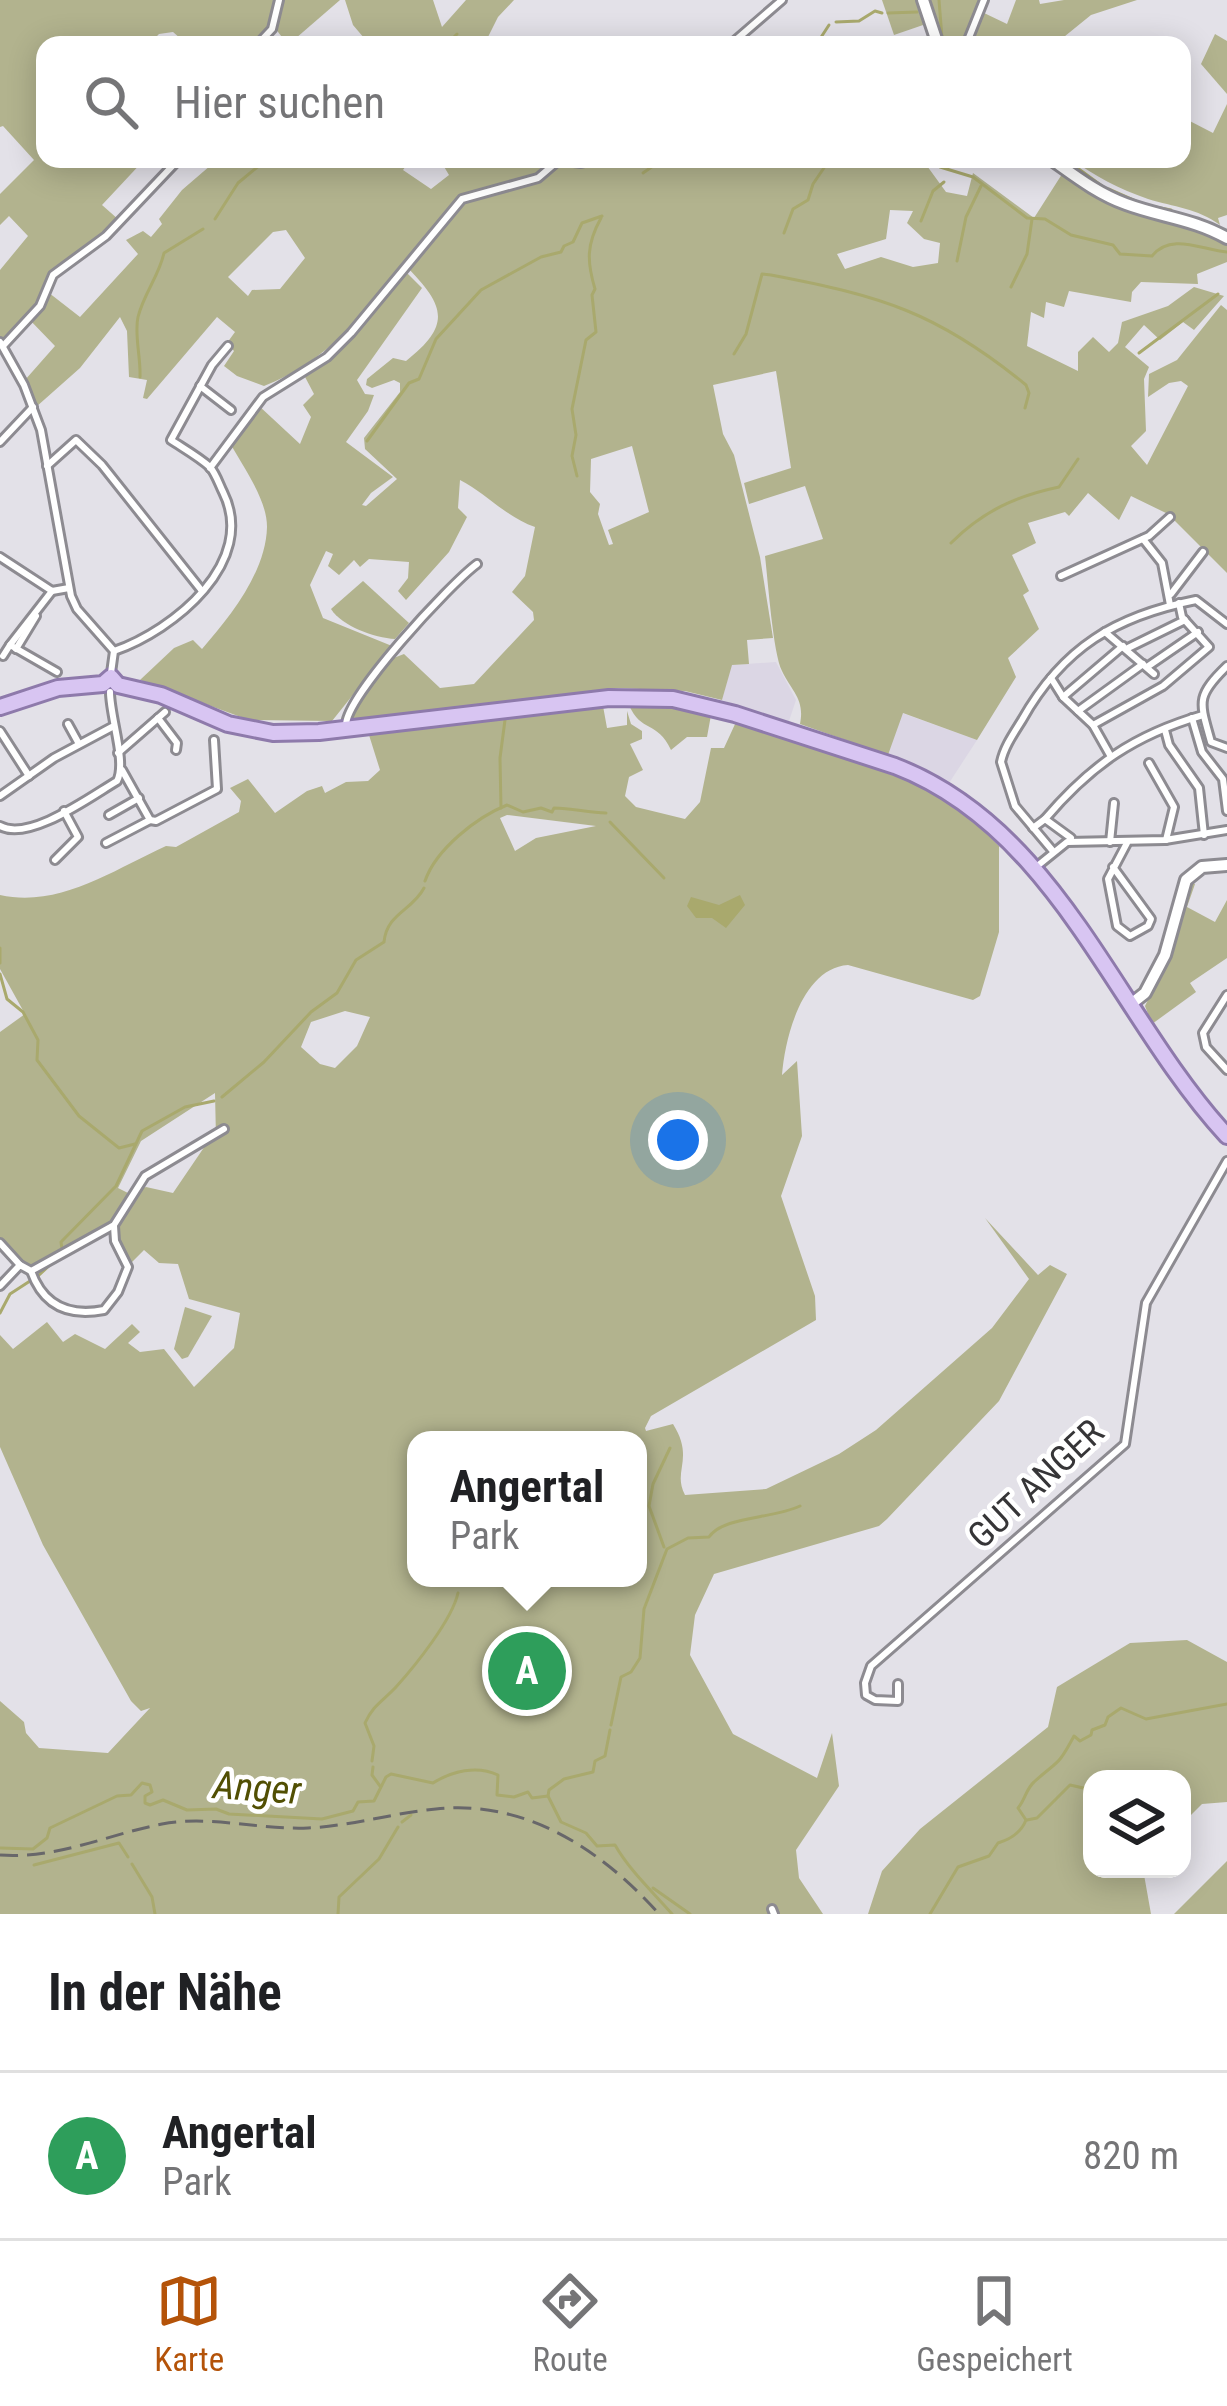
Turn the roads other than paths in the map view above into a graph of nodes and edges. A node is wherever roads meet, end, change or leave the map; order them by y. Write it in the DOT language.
graph roads {
  1 [pos="279,0"];
  2 [pos="782,0"];
  3 [pos="923,0"];
  4 [pos="984,0"];
  5 [pos="265,36"];
  6 [pos="740,36"];
  7 [pos="935,36"];
  8 [pos="969,36"];
  9 [pos="171,168"];
  10 [pos="550,168"];
  11 [pos="1064,168"];
  12 [pos="1227,238"];
  13 [pos="1,344"];
  14 [pos="228,346"];
  15 [pos="200,386"];
  16 [pos="33,407"];
  17 [pos="231,410"];
  18 [pos="0,442"];
  19 [pos="47,466"];
  20 [pos="210,468"];
  21 [pos="1171,517"];
  22 [pos="1143,539"];
  23 [pos="1203,552"];
  24 [pos="3,560"];
  25 [pos="477,564"];
  26 [pos="0,573"];
  27 [pos="1060,576"];
  28 [pos="202,591"];
  29 [pos="52,592"];
  30 [pos="70,592"];
  31 [pos="1171,594"];
  32 [pos="1175,604"];
  33 [pos="1185,620"];
  34 [pos="1227,624"];
  35 [pos="1105,632"];
  36 [pos="1198,632"];
  37 [pos="13,647"];
  38 [pos="1124,648"];
  39 [pos="114,652"];
  40 [pos="2,656"];
  41 [pos="1145,665"];
  42 [pos="1227,667"];
  43 [pos="57,672"];
  44 [pos="1154,674"];
  45 [pos="1051,678"];
  46 [pos="111,684"];
  47 [pos="1063,697"];
  48 [pos="0,707"];
  49 [pos="1078,711"];
  50 [pos="1203,715"];
  51 [pos="1192,718"];
  52 [pos="68,724"];
  53 [pos="1093,725"];
  54 [pos="112,728"];
  55 [pos="346,729"];
  56 [pos="1165,729"];
  57 [pos="0,731"];
  58 [pos="214,740"];
  59 [pos="79,744"];
  60 [pos="1227,748"];
  61 [pos="176,750"];
  62 [pos="118,753"];
  63 [pos="1110,756"];
  64 [pos="1149,763"];
  65 [pos="122,770"];
  66 [pos="29,776"];
  67 [pos="0,796"];
  68 [pos="139,798"];
  69 [pos="1114,803"];
  70 [pos="64,811"];
  71 [pos="1227,811"];
  72 [pos="109,815"];
  73 [pos="1046,819"];
  74 [pos="149,820"];
  75 [pos="0,826"];
  76 [pos="1033,828"];
  77 [pos="1227,830"];
  78 [pos="1204,835"];
  79 [pos="1166,840"];
  80 [pos="1074,841"];
  81 [pos="1110,842"];
  82 [pos="106,843"];
  83 [pos="1127,843"];
  84 [pos="1052,850"];
  85 [pos="55,860"];
  86 [pos="1227,866"];
  87 [pos="1113,867"];
  88 [pos="1034,869"];
  89 [pos="1227,995"];
  90 [pos="1136,1001"];
  91 [pos="1227,1070"];
  92 [pos="224,1129"];
  93 [pos="1227,1136"];
  94 [pos="1227,1161"];
  95 [pos="114,1226"];
  96 [pos="0,1244"];
  97 [pos="20,1265"];
  98 [pos="31,1271"];
  99 [pos="0,1286"];
  100 [pos="898,1684"];
  1 -- 5 [label="street"];
  2 -- 6 [label="street"];
  3 -- 7 [label="main road"];
  4 -- 8 [label="street"];
  9 -- 13 [label="street"];
  10 -- 20 [label="street"];
  11 -- 12 [label="main road"];
  13 -- 16 [label="street"];
  14 -- 15 [label="street"];
  15 -- 17 [label="street"];
  15 -- 20 [label="street"];
  16 -- 18 [label="street"];
  16 -- 19 [label="street"];
  19 -- 28 [label="street"];
  19 -- 30 [label="street"];
  20 -- 28 [label="street"];
  21 -- 22 [label="street"];
  22 -- 27 [label="street"];
  22 -- 31 [label="street"];
  23 -- 31 [label="street"];
  24 -- 26 [label="street"];
  24 -- 29 [label="street"];
  25 -- 55 [label="street"];
  28 -- 39 [label="street"];
  29 -- 30 [label="street"];
  29 -- 37 [label="street"];
  30 -- 39 [label="street"];
  31 -- 32 [label="street"];
  32 -- 33 [label="street"];
  32 -- 34 [label="street"];
  32 -- 35 [label="street"];
  33 -- 36 [label="street"];
  33 -- 38 [label="street"];
  35 -- 38 [label="street"];
  35 -- 45 [label="street"];
  36 -- 41 [label="street"];
  36 -- 53 [label="street"];
  37 -- 40 [label="street"];
  37 -- 43 [label="street"];
  38 -- 41 [label="street"];
  38 -- 47 [label="street"];
  39 -- 46 [label="street"];
  41 -- 44 [label="street"];
  41 -- 49 [label="street"];
  42 -- 50 [label="street"];
  45 -- 47 [label="street"];
  45 -- 76 [label="street"];
  46 -- 48 [label="main road"];
  46 -- 54 [label="street"];
  46 -- 55 [label="main road"];
  47 -- 49 [label="street"];
  49 -- 53 [label="street"];
  50 -- 51 [label="street"];
  50 -- 60 [label="street"];
  51 -- 56 [label="street"];
  51 -- 71 [label="street"];
  52 -- 59 [label="street"];
  53 -- 63 [label="street"];
  54 -- 59 [label="street"];
  54 -- 62 [label="street"];
  55 -- 88 [label="main road"];
  56 -- 63 [label="street"];
  56 -- 78 [label="street"];
  57 -- 66 [label="street"];
  58 -- 74 [label="street"];
  59 -- 66 [label="street"];
  61 -- 62 [label="street"];
  62 -- 65 [label="street"];
  63 -- 73 [label="street"];
  64 -- 79 [label="street"];
  65 -- 68 [label="street"];
  65 -- 70 [label="street"];
  66 -- 67 [label="street"];
  68 -- 72 [label="street"];
  68 -- 74 [label="street"];
  69 -- 81 [label="street"];
  70 -- 75 [label="street"];
  70 -- 85 [label="street"];
  73 -- 76 [label="street"];
  73 -- 80 [label="street"];
  74 -- 82 [label="street"];
  76 -- 84 [label="street"];
  77 -- 78 [label="street"];
  78 -- 79 [label="street"];
  79 -- 83 [label="street"];
  80 -- 81 [label="street"];
  80 -- 84 [label="street"];
  81 -- 83 [label="street"];
  83 -- 87 [label="street"];
  84 -- 88 [label="street"];
  86 -- 90 [label="main road"];
  87 -- 87 [label="street"];
  88 -- 90 [label="main road"];
  89 -- 91 [label="street"];
  90 -- 93 [label="main road"];
  92 -- 95 [label="street"];
  94 -- 100 [label="street, GUT ANGER"];
  95 -- 98 [label="street"];
  95 -- 98 [label="street"];
  96 -- 97 [label="street"];
  97 -- 98 [label="street"];
  97 -- 99 [label="street"];
}
